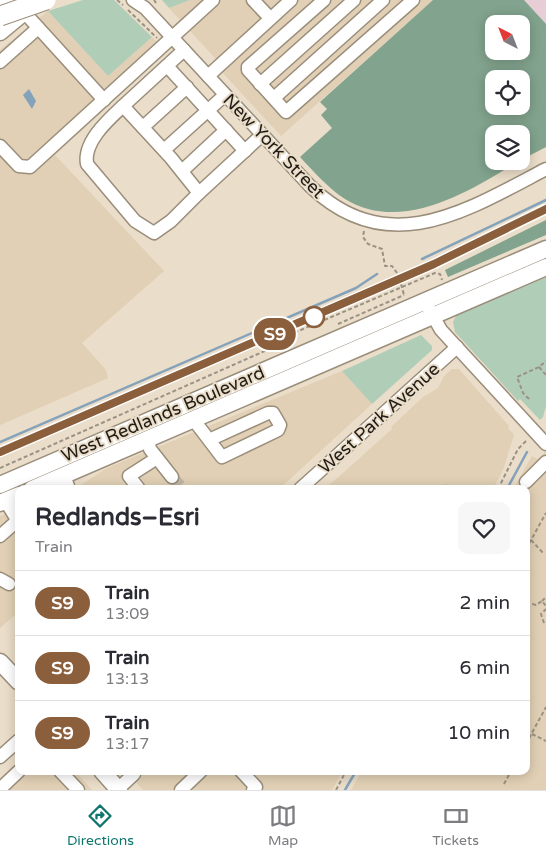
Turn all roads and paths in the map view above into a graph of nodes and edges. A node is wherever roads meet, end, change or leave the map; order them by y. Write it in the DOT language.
graph roads {
  1 [pos="7,0"];
  2 [pos="38,0"];
  3 [pos="46,0"];
  4 [pos="118,0"];
  5 [pos="133,0"];
  6 [pos="214,0"];
  7 [pos="253,0"];
  8 [pos="291,0"];
  9 [pos="324,0"];
  10 [pos="354,0"];
  11 [pos="383,0"];
  12 [pos="412,0"];
  13 [pos="149,3"];
  14 [pos="0,6"];
  15 [pos="24,12"];
  16 [pos="0,16"];
  17 [pos="270,18"];
  18 [pos="38,28"];
  19 [pos="0,32"];
  20 [pos="168,41"];
  21 [pos="184,50"];
  22 [pos="0,62"];
  23 [pos="167,66"];
  24 [pos="208,76"];
  25 [pos="260,84"];
  26 [pos="186,87"];
  27 [pos="225,94"];
  28 [pos="274,98"];
  29 [pos="104,100"];
  30 [pos="123,106"];
  31 [pos="208,110"];
  32 [pos="143,127"];
  33 [pos="226,130"];
  34 [pos="262,135"];
  35 [pos="0,146"];
  36 [pos="164,150"];
  37 [pos="245,151"];
  38 [pos="544,170"];
  39 [pos="182,171"];
  40 [pos="198,193"];
  41 [pos="364,231"];
  42 [pos="546,249"];
  43 [pos="546,267"];
  44 [pos="397,274"];
  45 [pos="443,282"];
  46 [pos="401,285"];
  47 [pos="404,295"];
  48 [pos="425,301"];
  49 [pos="433,316"];
  50 [pos="457,347"];
  51 [pos="546,361"];
  52 [pos="539,367"];
  53 [pos="546,375"];
  54 [pos="529,400"];
  55 [pos="193,419"];
  56 [pos="529,438"];
  57 [pos="148,439"];
  58 [pos="209,440"];
  59 [pos="546,444"];
  60 [pos="157,458"];
  61 [pos="546,462"];
  62 [pos="0,468"];
  63 [pos="172,476"];
  64 [pos="67,482"];
  65 [pos="526,482"];
  66 [pos="30,485"];
  67 [pos="52,485"];
  68 [pos="136,485"];
  69 [pos="304,485"];
  70 [pos="500,485"];
  71 [pos="6,496"];
  72 [pos="546,513"];
  73 [pos="15,516"];
  74 [pos="15,524"];
  75 [pos="0,536"];
  76 [pos="531,540"];
  77 [pos="544,554"];
  78 [pos="546,597"];
  79 [pos="542,601"];
  80 [pos="530,603"];
  81 [pos="546,608"];
  82 [pos="544,622"];
  83 [pos="0,662"];
  84 [pos="15,678"];
  85 [pos="546,707"];
  86 [pos="532,734"];
  87 [pos="530,737"];
  88 [pos="546,741"];
  89 [pos="15,744"];
  90 [pos="0,757"];
  91 [pos="15,775"];
  92 [pos="64,775"];
  93 [pos="105,775"];
  94 [pos="133,775"];
  95 [pos="197,775"];
  96 [pos="245,775"];
  97 [pos="344,775"];
  98 [pos="509,775"];
  99 [pos="504,784"];
  100 [pos="0,789"];
  101 [pos="78,790"];
  102 [pos="118,790"];
  103 [pos="181,790"];
  104 [pos="253,790"];
  105 [pos="336,790"];
  1 -- 14 [label="main road"];
  2 -- 15 [label="main road"];
  3 -- 16 [label="highway, bridge"];
  4 -- 20 [label="path"];
  5 -- 13 [label="street, New York Street"];
  6 -- 20 [label="street"];
  7 -- 17 [label="street"];
  8 -- 17 [label="street"];
  9 -- 25 [label="street"];
  10 -- 25 [label="street"];
  11 -- 28 [label="street"];
  12 -- 28 [label="street"];
  13 -- 20 [label="street, New York Street"];
  15 -- 18 [label="street"];
  15 -- 19 [label="main road"];
  17 -- 24 [label="street"];
  18 -- 22 [label="street"];
  18 -- 29 [label="street"];
  20 -- 21 [label="street, New York Street"];
  20 -- 29 [label="street"];
  21 -- 23 [label="street"];
  21 -- 24 [label="street, New York Street"];
  23 -- 26 [label="street"];
  23 -- 30 [label="street"];
  24 -- 27 [label="street, New York Street"];
  25 -- 28 [label="street"];
  26 -- 31 [label="street"];
  26 -- 32 [label="street"];
  27 -- 31 [label="street"];
  27 -- 34 [label="street, New York Street"];
  29 -- 35 [label="street"];
  30 -- 32 [label="street"];
  30 -- 40 [label="street"];
  31 -- 33 [label="street"];
  31 -- 36 [label="street"];
  32 -- 36 [label="street"];
  33 -- 37 [label="street"];
  33 -- 39 [label="street"];
  34 -- 37 [label="street"];
  34 -- 38 [label="street, New York Street"];
  36 -- 39 [label="street"];
  37 -- 40 [label="street"];
  39 -- 40 [label="street"];
  41 -- 44 [label="path"];
  42 -- 48 [label="main road, West Redlands Boulevard"];
  43 -- 49 [label="main road, West Redlands Boulevard"];
  45 -- 46 [label="path"];
  46 -- 47 [label="path"];
  46 -- 62 [label="path"];
  48 -- 49 [label="street"];
  48 -- 66 [label="main road, West Redlands Boulevard"];
  49 -- 50 [label="street"];
  49 -- 55 [label="main road, West Redlands Boulevard"];
  50 -- 59 [label="street"];
  50 -- 69 [label="street, West Park Avenue"];
  51 -- 52 [label="path"];
  52 -- 53 [label="path"];
  52 -- 54 [label="path"];
  55 -- 57 [label="main road, West Redlands Boulevard"];
  55 -- 58 [label="street"];
  56 -- 70 [label="path"];
  57 -- 60 [label="street"];
  57 -- 64 [label="main road, West Redlands Boulevard"];
  58 -- 58 [label="street"];
  60 -- 63 [label="street"];
  60 -- 68 [label="street"];
  61 -- 65 [label="street"];
  64 -- 67 [label="main road, West Redlands Boulevard"];
  71 -- 73 [label="street"];
  72 -- 76 [label="path"];
  74 -- 75 [label="street"];
  76 -- 77 [label="path"];
  78 -- 79 [label="path"];
  79 -- 80 [label="path"];
  79 -- 81 [label="path"];
  81 -- 82 [label="path"];
  83 -- 84 [label="main road"];
  85 -- 86 [label="path"];
  86 -- 87 [label="path"];
  86 -- 88 [label="path"];
  89 -- 90 [label="street"];
  91 -- 100 [label="street"];
  92 -- 101 [label="street"];
  93 -- 102 [label="main road"];
  94 -- 102 [label="street"];
  95 -- 103 [label="street"];
  96 -- 104 [label="street"];
  97 -- 105 [label="path"];
  98 -- 99 [label="path"];
}
